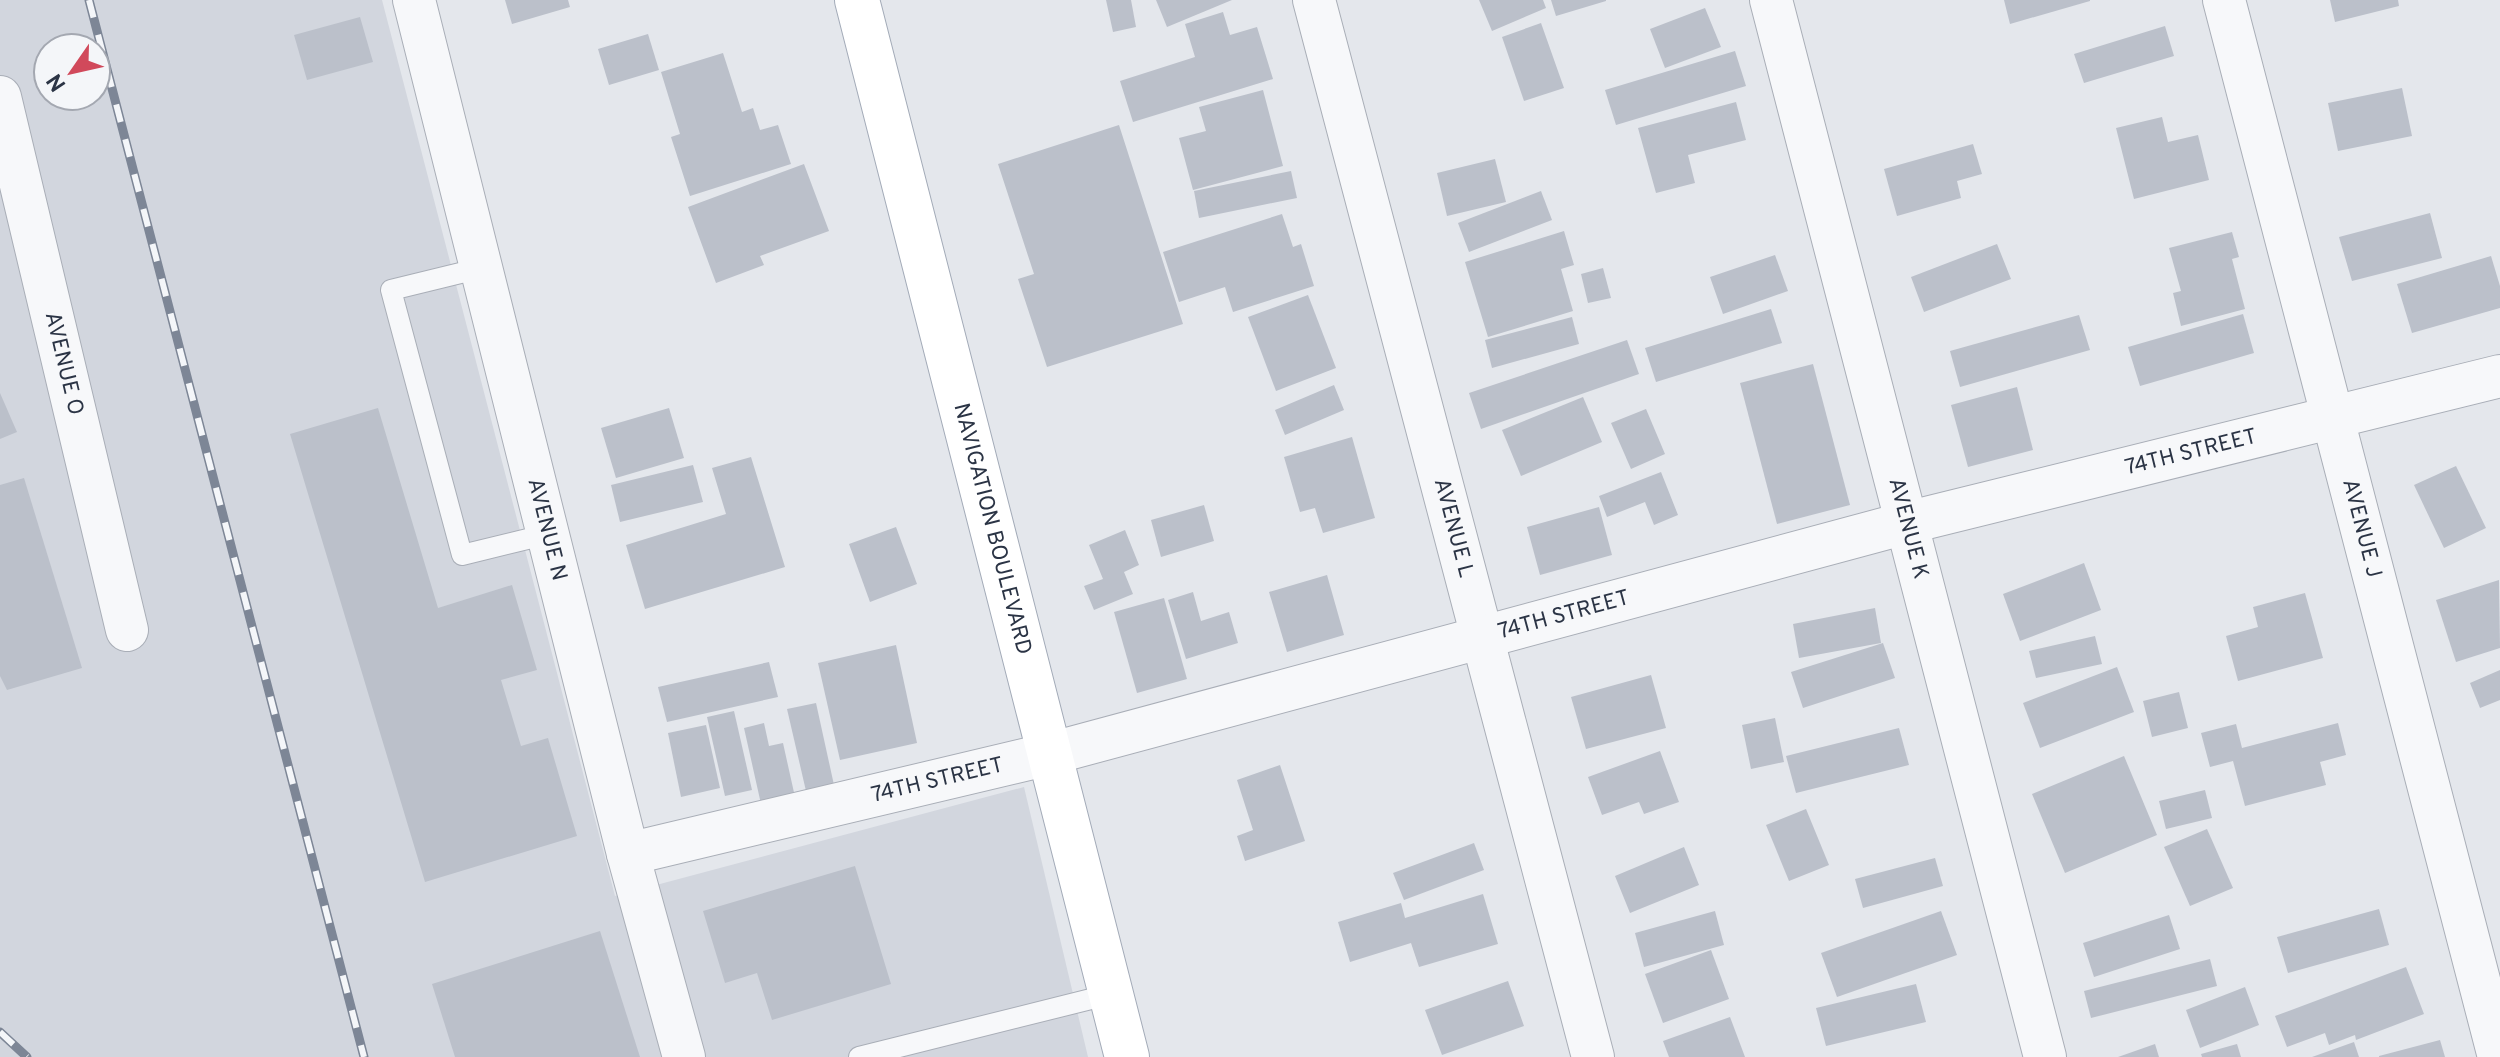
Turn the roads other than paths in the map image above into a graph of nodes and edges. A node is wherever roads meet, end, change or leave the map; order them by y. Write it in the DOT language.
graph roads {
  1 [pos="414,0"];
  2 [pos="857,0"];
  3 [pos="1314,0"];
  4 [pos="1771,0"];
  5 [pos="2224,0"];
  6 [pos="0,97"];
  7 [pos="481,268"];
  8 [pos="2500,376"];
  9 [pos="2335,419"];
  10 [pos="1906,523"];
  11 [pos="548,534"];
  12 [pos="127,630"];
  13 [pos="1482,638"];
  14 [pos="1049,754"];
  15 [pos="628,854"];
  16 [pos="1111,994"];
  17 [pos="684,1057"];
  18 [pos="859,1057"];
  19 [pos="1127,1057"];
  20 [pos="1593,1057"];
  21 [pos="2045,1057"];
  22 [pos="2499,1057"];
  1 -- 7 [label="street, AVENUE N"];
  2 -- 14 [label="main road, NAVIGATION BOULEVARD"];
  3 -- 13 [label="street, AVENUE L"];
  4 -- 10 [label="street, AVENUE K"];
  5 -- 9 [label="street, AVENUE J"];
  6 -- 12 [label="street, AVENUE O"];
  7 -- 11 [label="street, AVENUE N"];
  7 -- 11 [label="lane"];
  8 -- 9 [label="street, 74TH STREET"];
  9 -- 10 [label="street, 74TH STREET"];
  9 -- 22 [label="street, AVENUE J"];
  10 -- 13 [label="street, 74TH STREET"];
  10 -- 21 [label="street, AVENUE K"];
  11 -- 15 [label="street, AVENUE N"];
  13 -- 14 [label="street, 74TH STREET"];
  13 -- 20 [label="street, AVENUE L"];
  14 -- 15 [label="street, 74TH STREET"];
  14 -- 16 [label="main road, NAVIGATION BOULEVARD"];
  15 -- 17 [label="street, AVENUE N"];
  16 -- 18 [label="lane"];
  16 -- 19 [label="main road, NAVIGATION BOULEVARD"];
}
